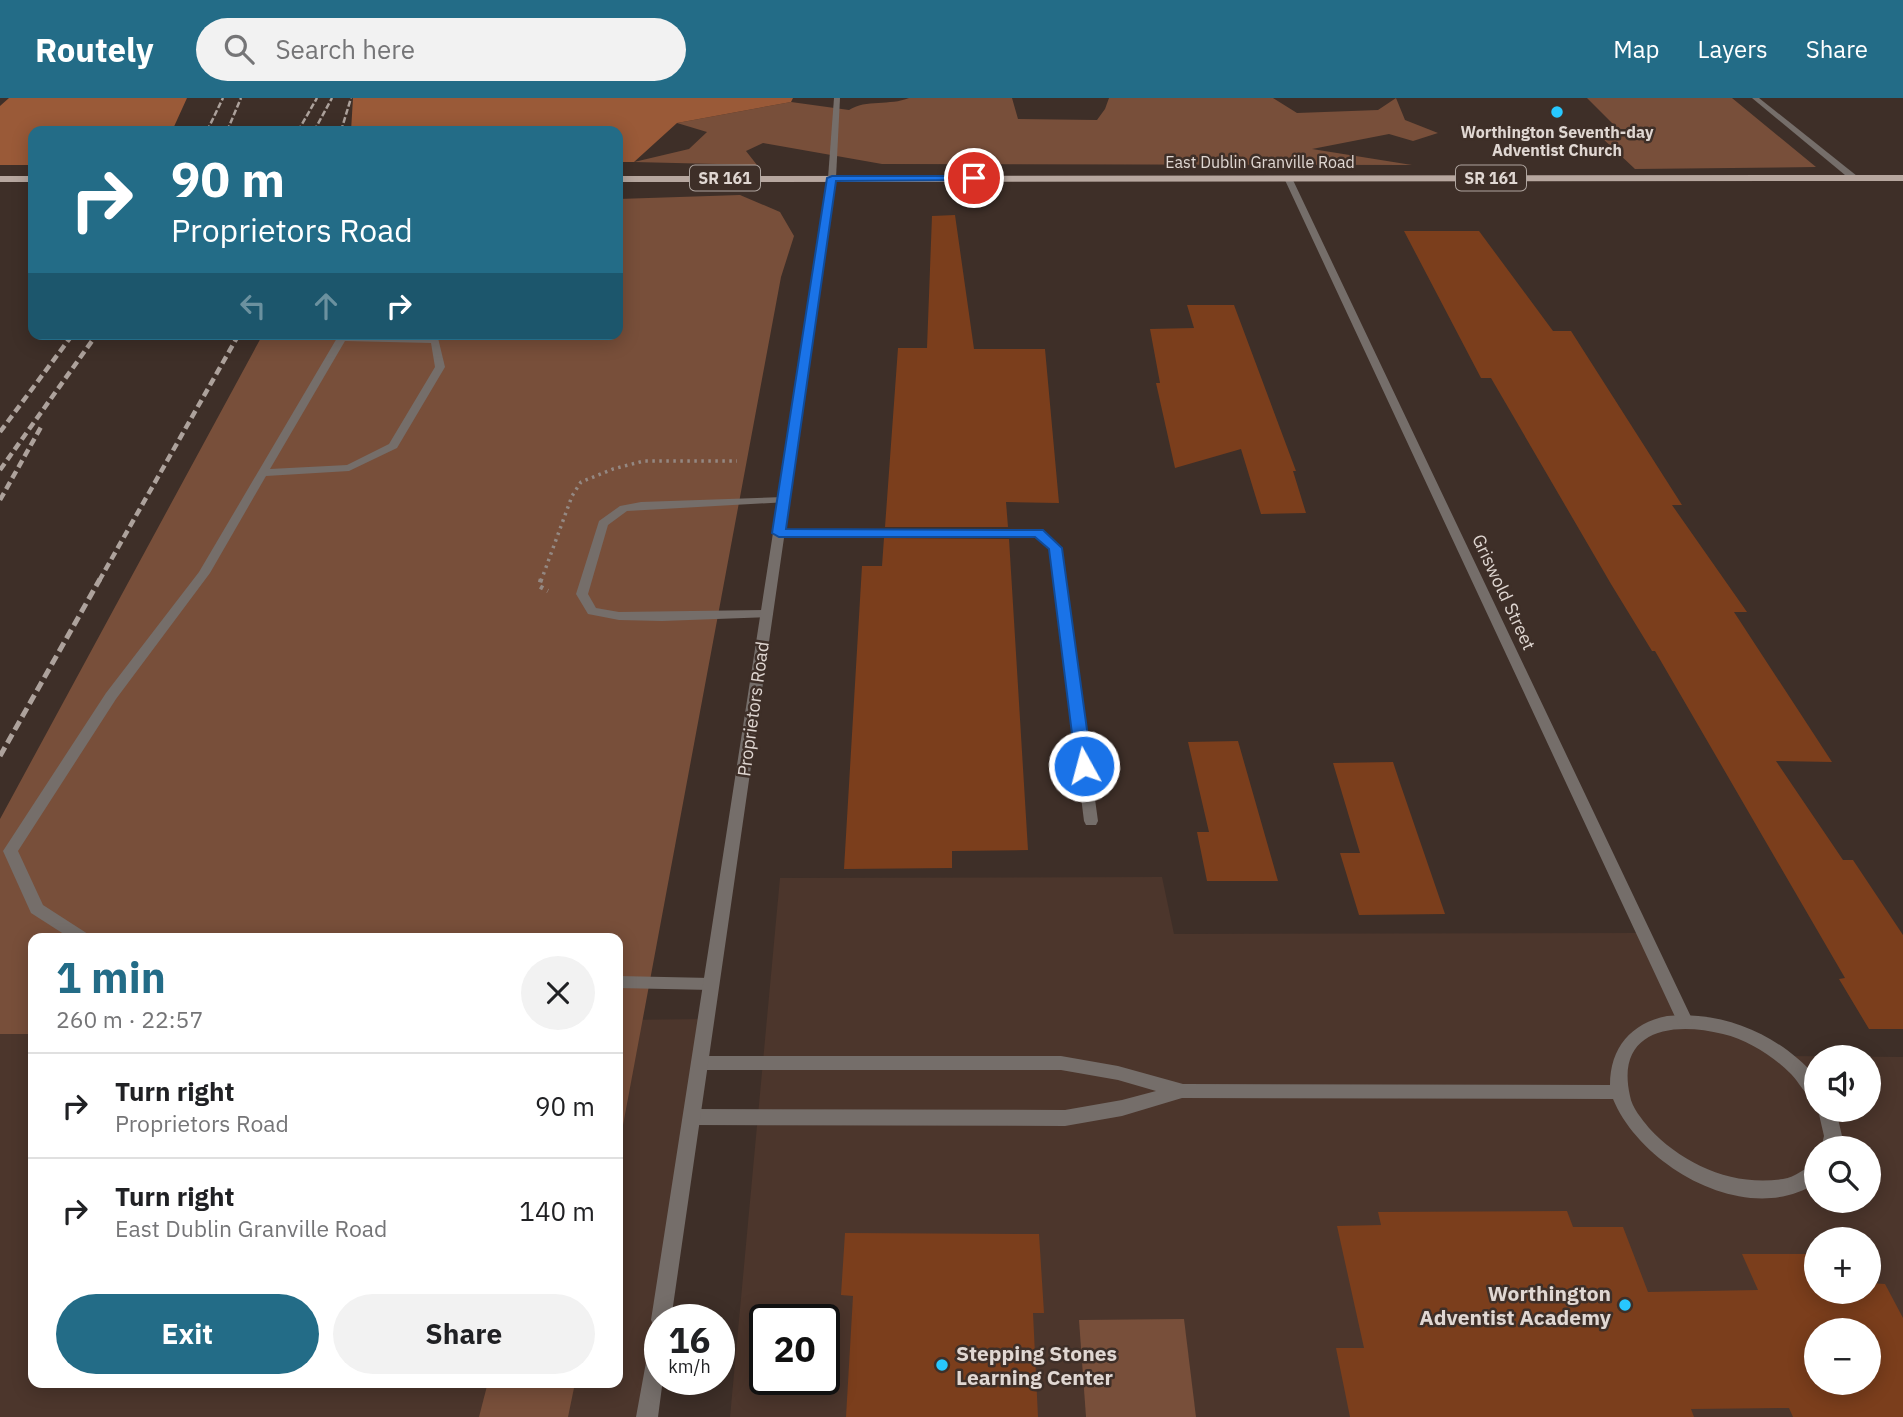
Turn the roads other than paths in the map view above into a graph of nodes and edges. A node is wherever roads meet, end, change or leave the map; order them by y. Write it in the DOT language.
graph roads {
  1 [pos="837,98"];
  2 [pos="1755,98"];
  3 [pos="623,178"];
  4 [pos="832,178"];
  5 [pos="1288,178"];
  6 [pos="1854,178"];
  7 [pos="1903,178"];
  8 [pos="0,179"];
  9 [pos="28,179"];
  10 [pos="341,340"];
  11 [pos="435,340"];
  12 [pos="262,473"];
  13 [pos="784,500"];
  14 [pos="779,533"];
  15 [pos="767,614"];
  16 [pos="1091,821"];
  17 [pos="74,933"];
  18 [pos="623,982"];
  19 [pos="711,985"];
  20 [pos="1685,1021"];
  21 [pos="700,1063"];
  22 [pos="1804,1076"];
  23 [pos="1183,1091"];
  24 [pos="1621,1092"];
  25 [pos="692,1117"];
  26 [pos="1804,1181"];
  27 [pos="663,1304"];
  28 [pos="650,1395"];
  29 [pos="647,1417"];
  1 -- 4 [label="street, Proprietors Road"];
  2 -- 6 [label="street"];
  3 -- 4 [label="main road, East Dublin Granville Road / SR 161"];
  4 -- 5 [label="main road, East Dublin Granville Road / SR 161"];
  4 -- 13 [label="street, Proprietors Road"];
  5 -- 6 [label="main road, East Dublin Granville Road / SR 161"];
  5 -- 20 [label="street, Griswold Street"];
  6 -- 7 [label="main road, East Dublin Granville Road / SR 161"];
  8 -- 9 [label="main road"];
  10 -- 12 [label="street"];
  11 -- 12 [label="street"];
  12 -- 17 [label="street"];
  13 -- 14 [label="street, Proprietors Road"];
  13 -- 15 [label="street"];
  14 -- 15 [label="street, Proprietors Road"];
  14 -- 16 [label="street"];
  15 -- 19 [label="street, Proprietors Road"];
  18 -- 19 [label="street"];
  19 -- 21 [label="street, Proprietors Road"];
  20 -- 22 [label="street"];
  20 -- 24 [label="street"];
  21 -- 23 [label="street"];
  21 -- 25 [label="street, Proprietors Road"];
  23 -- 24 [label="street"];
  23 -- 25 [label="street"];
  24 -- 26 [label="street"];
  25 -- 27 [label="street, Proprietors Road"];
  28 -- 29 [label="street"];
}
